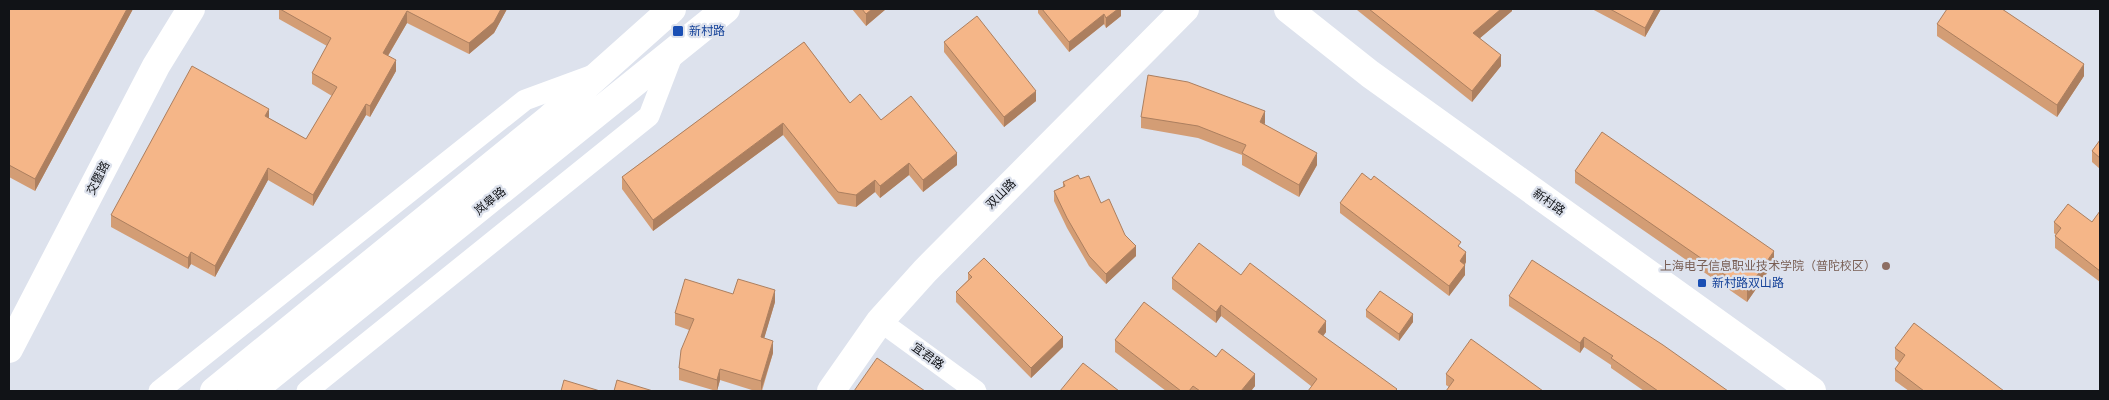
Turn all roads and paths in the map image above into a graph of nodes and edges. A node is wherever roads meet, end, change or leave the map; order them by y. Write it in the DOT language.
graph roads {
  1 [pos="191,9"];
  2 [pos="672,9"];
  3 [pos="726,9"];
  4 [pos="1186,9"];
  5 [pos="1288,9"];
  6 [pos="674,51"];
  7 [pos="602,71"];
  8 [pos="880,321"];
  9 [pos="9,349"];
  10 [pos="159,391"];
  11 [pos="214,391"];
  12 [pos="252,391"];
  13 [pos="307,391"];
  14 [pos="831,391"];
  15 [pos="976,391"];
  16 [pos="1812,391"];
  1 -- 9 [label="main road, 交暨路"];
  2 -- 7 [label="main road"];
  3 -- 6 [label="main road, 岚皋路"];
  4 -- 8 [label="main road, 双山路"];
  5 -- 16 [label="main road, 新村路"];
  6 -- 12 [label="main road, 岚皋路"];
  6 -- 13 [label="street"];
  7 -- 10 [label="street"];
  7 -- 11 [label="main road"];
  8 -- 14 [label="main road, 双山路"];
  8 -- 15 [label="street, 宜君路"];
}
